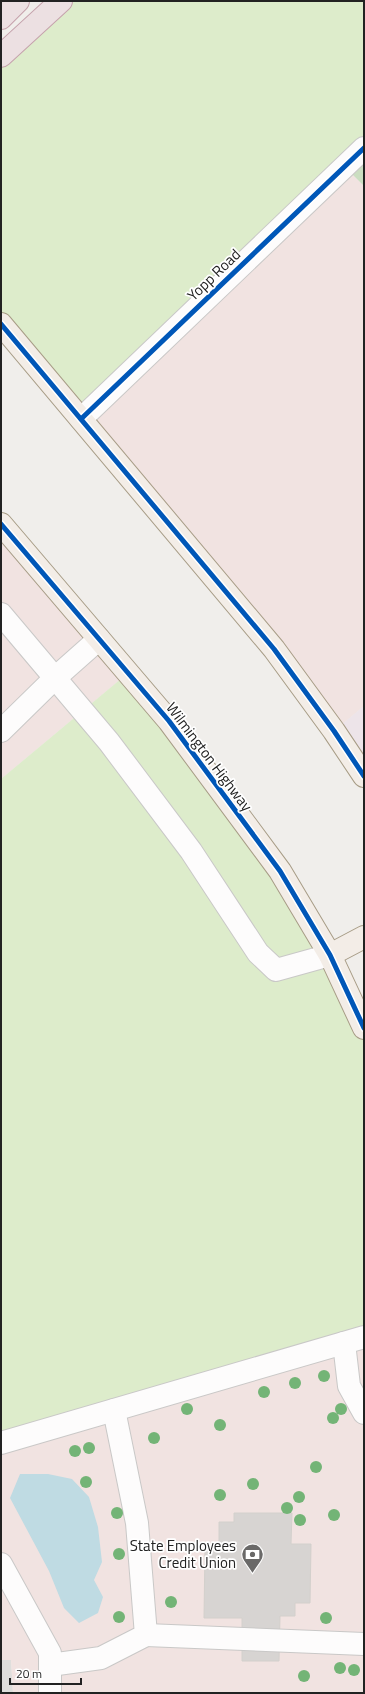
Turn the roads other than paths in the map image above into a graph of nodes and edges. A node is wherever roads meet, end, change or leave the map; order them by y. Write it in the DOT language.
graph roads {
  1 [pos="18,1"];
  2 [pos="61,1"];
  3 [pos="1,18"];
  4 [pos="1,56"];
  5 [pos="364,148"];
  6 [pos="1,324"];
  7 [pos="81,419"];
  8 [pos="1,524"];
  9 [pos="1,614"];
  10 [pos="99,639"];
  11 [pos="55,678"];
  12 [pos="1,731"];
  13 [pos="364,776"];
  14 [pos="364,937"];
  15 [pos="330,955"];
  16 [pos="364,1028"];
  17 [pos="354,1340"];
  18 [pos="114,1410"];
  19 [pos="364,1413"];
  20 [pos="1,1443"];
  21 [pos="1,1564"];
  22 [pos="146,1635"];
  23 [pos="364,1644"];
  24 [pos="50,1665"];
  25 [pos="50,1693"];
  1 -- 3 [label="highway"];
  2 -- 4 [label="highway"];
  5 -- 7 [label="street, Yopp Road"];
  6 -- 7 [label="main road"];
  7 -- 13 [label="main road"];
  8 -- 10 [label="main road, Wilmington Highway"];
  9 -- 11 [label="street"];
  10 -- 11 [label="street"];
  10 -- 15 [label="main road, Wilmington Highway"];
  11 -- 12 [label="street"];
  11 -- 15 [label="street"];
  14 -- 15 [label="main road"];
  15 -- 16 [label="main road, Wilmington Highway"];
  17 -- 18 [label="street"];
  17 -- 19 [label="street"];
  18 -- 20 [label="street"];
  18 -- 22 [label="street"];
  21 -- 24 [label="street"];
  22 -- 23 [label="street"];
  22 -- 24 [label="street"];
  24 -- 25 [label="street"];
}
